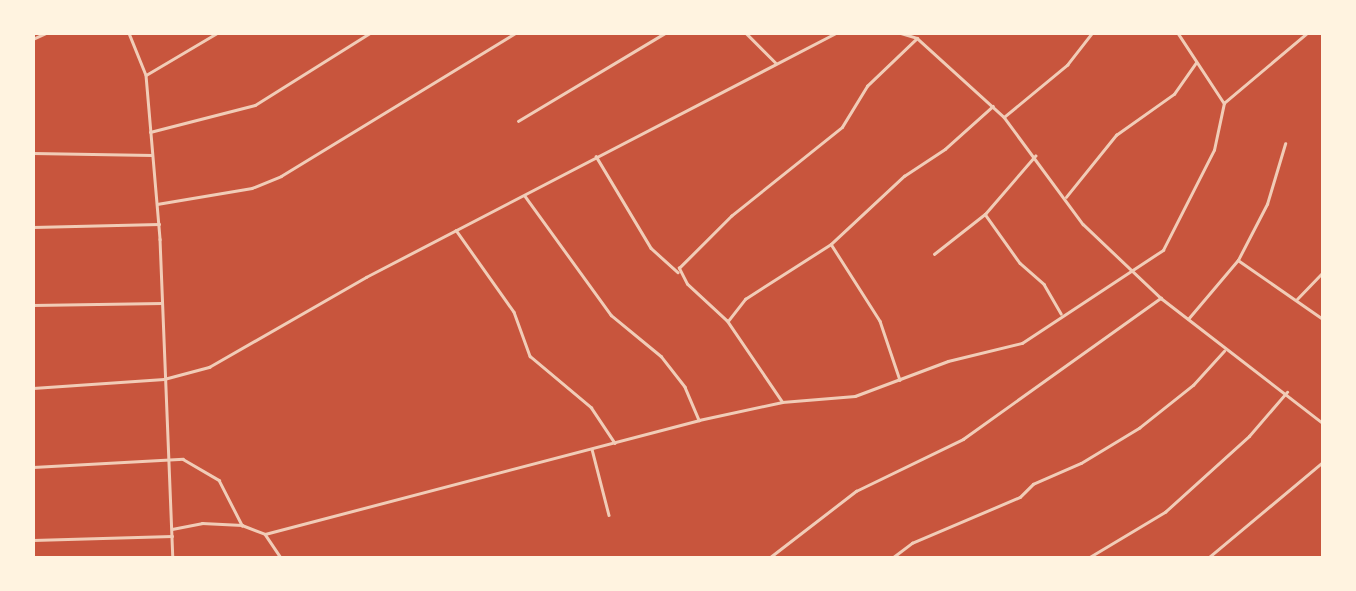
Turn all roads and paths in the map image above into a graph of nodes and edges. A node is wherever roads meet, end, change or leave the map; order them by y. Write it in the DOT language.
graph roads {
  1 [pos="46,33"];
  2 [pos="129,33"];
  3 [pos="217,33"];
  4 [pos="370,33"];
  5 [pos="515,33"];
  6 [pos="665,33"];
  7 [pos="746,33"];
  8 [pos="836,33"];
  9 [pos="901,33"];
  10 [pos="1092,33"];
  11 [pos="1178,33"];
  12 [pos="1307,33"];
  13 [pos="917,38"];
  14 [pos="33,40"];
  15 [pos="776,63"];
  16 [pos="1196,63"];
  17 [pos="146,75"];
  18 [pos="1224,103"];
  19 [pos="993,106"];
  20 [pos="1004,117"];
  21 [pos="518,121"];
  22 [pos="149,132"];
  23 [pos="1285,144"];
  24 [pos="33,153"];
  25 [pos="152,155"];
  26 [pos="596,156"];
  27 [pos="1035,156"];
  28 [pos="525,196"];
  29 [pos="1066,197"];
  30 [pos="157,204"];
  31 [pos="985,214"];
  32 [pos="159,224"];
  33 [pos="33,227"];
  34 [pos="456,230"];
  35 [pos="831,244"];
  36 [pos="934,254"];
  37 [pos="1238,260"];
  38 [pos="1135,271"];
  39 [pos="1323,272"];
  40 [pos="679,274"];
  41 [pos="1161,298"];
  42 [pos="1297,299"];
  43 [pos="162,303"];
  44 [pos="33,305"];
  45 [pos="1062,314"];
  46 [pos="1323,319"];
  47 [pos="1187,320"];
  48 [pos="727,321"];
  49 [pos="1224,351"];
  50 [pos="164,379"];
  51 [pos="900,380"];
  52 [pos="33,388"];
  53 [pos="1287,392"];
  54 [pos="782,402"];
  55 [pos="699,420"];
  56 [pos="1323,423"];
  57 [pos="615,443"];
  58 [pos="592,449"];
  59 [pos="169,458"];
  60 [pos="1323,462"];
  61 [pos="33,467"];
  62 [pos="609,515"];
  63 [pos="242,524"];
  64 [pos="172,529"];
  65 [pos="265,534"];
  66 [pos="172,536"];
  67 [pos="33,540"];
  68 [pos="173,558"];
  69 [pos="281,558"];
  70 [pos="769,558"];
  71 [pos="892,558"];
  72 [pos="1088,558"];
  73 [pos="1208,558"];
  1 -- 14 [label="street"];
  2 -- 17 [label="street"];
  3 -- 17 [label="street"];
  4 -- 22 [label="street"];
  5 -- 30 [label="street"];
  6 -- 21 [label="street"];
  7 -- 15 [label="street"];
  8 -- 15 [label="street"];
  9 -- 13 [label="street"];
  10 -- 20 [label="street"];
  11 -- 16 [label="street"];
  12 -- 18 [label="street"];
  13 -- 19 [label="street"];
  13 -- 40 [label="street"];
  15 -- 26 [label="street"];
  16 -- 18 [label="street"];
  16 -- 29 [label="street"];
  17 -- 22 [label="street"];
  18 -- 38 [label="street"];
  19 -- 20 [label="street"];
  19 -- 35 [label="street"];
  20 -- 27 [label="street"];
  22 -- 25 [label="street"];
  23 -- 37 [label="street"];
  24 -- 25 [label="street"];
  25 -- 30 [label="street"];
  26 -- 28 [label="street"];
  26 -- 40 [label="street"];
  27 -- 29 [label="street"];
  27 -- 31 [label="street"];
  28 -- 34 [label="street"];
  28 -- 55 [label="street"];
  29 -- 38 [label="street"];
  30 -- 32 [label="street"];
  31 -- 36 [label="street"];
  31 -- 45 [label="street"];
  32 -- 33 [label="street"];
  32 -- 43 [label="street"];
  34 -- 50 [label="street"];
  34 -- 57 [label="street"];
  35 -- 48 [label="street"];
  35 -- 51 [label="street"];
  37 -- 42 [label="street"];
  37 -- 47 [label="street"];
  38 -- 41 [label="street"];
  38 -- 45 [label="street"];
  39 -- 42 [label="street"];
  40 -- 48 [label="street"];
  41 -- 47 [label="street"];
  41 -- 70 [label="street"];
  42 -- 46 [label="street"];
  43 -- 44 [label="street"];
  43 -- 50 [label="street"];
  45 -- 51 [label="street"];
  47 -- 49 [label="street"];
  48 -- 54 [label="street"];
  49 -- 53 [label="street"];
  49 -- 71 [label="street"];
  50 -- 52 [label="street"];
  50 -- 59 [label="street"];
  51 -- 54 [label="street"];
  53 -- 56 [label="street"];
  53 -- 72 [label="street"];
  54 -- 55 [label="street"];
  55 -- 57 [label="street"];
  57 -- 58 [label="street"];
  58 -- 62 [label="street"];
  58 -- 65 [label="street"];
  59 -- 61 [label="street"];
  59 -- 63 [label="street"];
  59 -- 64 [label="street"];
  60 -- 73 [label="street"];
  63 -- 64 [label="street"];
  63 -- 65 [label="street"];
  64 -- 66 [label="street"];
  65 -- 69 [label="street"];
  66 -- 67 [label="street"];
  66 -- 68 [label="street"];
}
